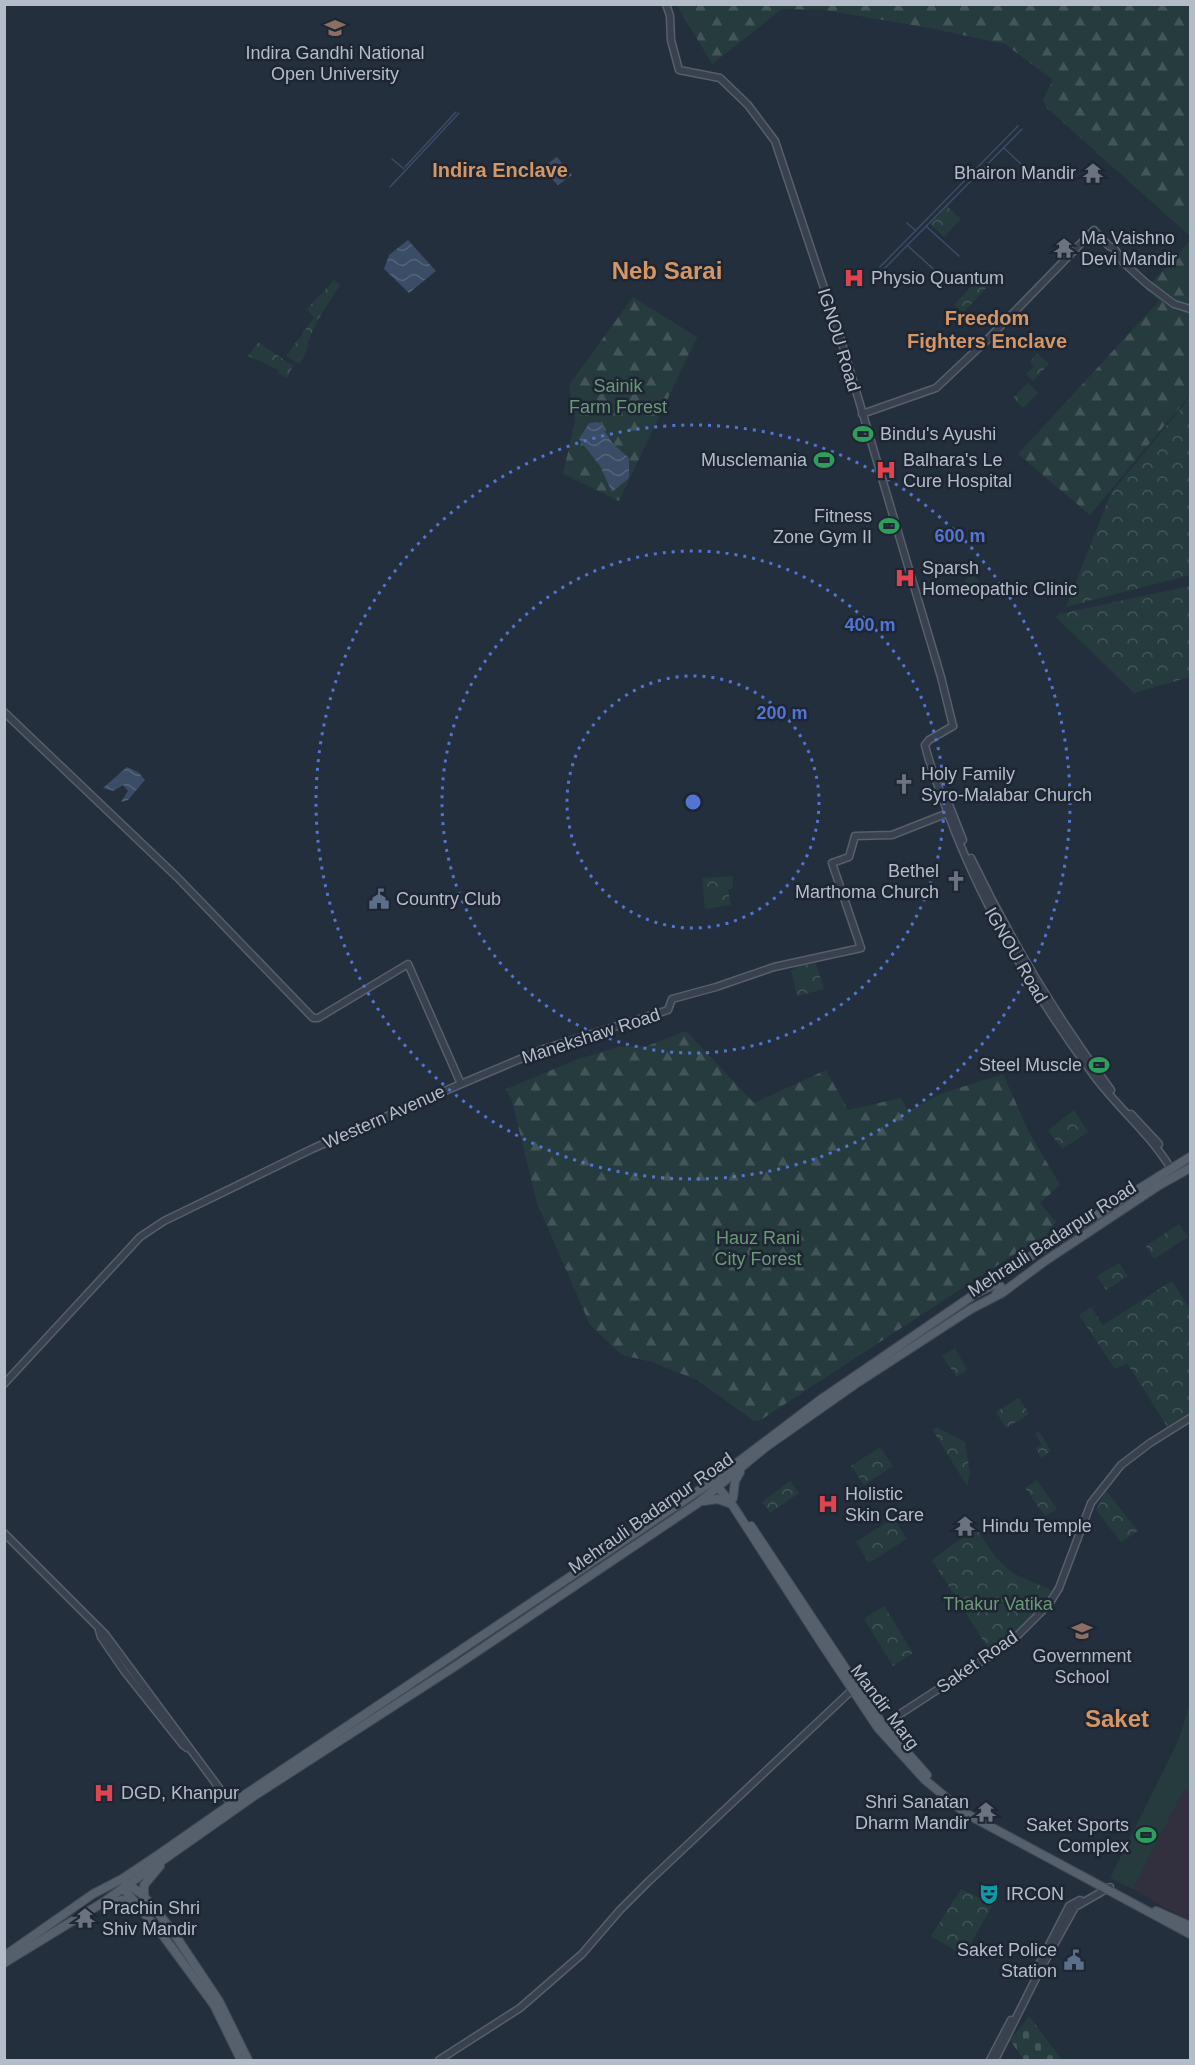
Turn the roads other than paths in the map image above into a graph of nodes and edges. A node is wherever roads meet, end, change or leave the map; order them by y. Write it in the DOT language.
graph roads {
  1 [pos="666,4"];
  2 [pos="1191,309"];
  3 [pos="862,414"];
  4 [pos="4,712"];
  5 [pos="953,726"];
  6 [pos="948,813"];
  7 [pos="986,896"];
  8 [pos="460,1083"];
  9 [pos="1191,1157"];
  10 [pos="1172,1168"];
  11 [pos="1191,1168"];
  12 [pos="1028,1257"];
  13 [pos="1045,1260"];
  14 [pos="975,1294"];
  15 [pos="971,1310"];
  16 [pos="4,1384"];
  17 [pos="1191,1418"];
  18 [pos="742,1468"];
  19 [pos="718,1484"];
  20 [pos="733,1502"];
  21 [pos="698,1503"];
  22 [pos="4,1533"];
  23 [pos="625,1541"];
  24 [pos="630,1548"];
  25 [pos="852,1689"];
  26 [pos="881,1726"];
  27 [pos="231,1804"];
  28 [pos="161,1862"];
  29 [pos="124,1884"];
  30 [pos="1103,1887"];
  31 [pos="144,1896"];
  32 [pos="102,1903"];
  33 [pos="139,1908"];
  34 [pos="1174,1921"];
  35 [pos="1191,1926"];
  36 [pos="1191,1934"];
  37 [pos="4,1956"];
  38 [pos="4,1963"];
  39 [pos="1021,2004"];
  40 [pos="241,2061"];
  41 [pos="248,2061"];
  42 [pos="439,2061"];
  43 [pos="990,2061"];
  44 [pos="995,2061"];
  1 -- 3 [label="street, IGNOU Road"];
  2 -- 3 [label="street"];
  3 -- 5 [label="street, IGNOU Road"];
  4 -- 8 [label="street, Western Avenue"];
  5 -- 6 [label="street, IGNOU Road"];
  5 -- 7 [label="street, IGNOU Road"];
  6 -- 7 [label="street, IGNOU Road"];
  6 -- 8 [label="street, Manekshaw Road"];
  7 -- 10 [label="street, IGNOU Road"];
  8 -- 16 [label="street, Western Avenue"];
  9 -- 10 [label="main road, Mehrauli Badarpur Road"];
  10 -- 12 [label="main road, Mehrauli Badarpur Road"];
  11 -- 13 [label="main road, Mehrauli Badarpur Road"];
  12 -- 13 [label="main road"];
  12 -- 14 [label="main road"];
  13 -- 15 [label="main road, Mehrauli Badarpur Road"];
  14 -- 15 [label="main road"];
  14 -- 19 [label="main road, Mehrauli Badarpur Road"];
  15 -- 18 [label="main road, Mehrauli Badarpur Road"];
  17 -- 26 [label="street, Saket Road"];
  18 -- 19 [label="main road, Mehrauli Badarpur Road"];
  18 -- 20 [label="main road"];
  19 -- 20 [label="main road, Mandir Marg"];
  19 -- 21 [label="main road, Mehrauli Badarpur Road"];
  19 -- 23 [label="main road, Mehrauli Badarpur Road"];
  20 -- 21 [label="main road"];
  20 -- 25 [label="main road, Mandir Marg"];
  20 -- 26 [label="main road, Mandir Marg"];
  21 -- 24 [label="main road, Mehrauli Badarpur Road"];
  22 -- 27 [label="street"];
  23 -- 24 [label="main road"];
  23 -- 27 [label="main road, Mehrauli Badarpur Road"];
  24 -- 28 [label="main road, Mehrauli Badarpur Road"];
  25 -- 26 [label="main road, Mandir Marg"];
  25 -- 42 [label="street"];
  26 -- 30 [label="main road, Mandir Marg"];
  27 -- 29 [label="main road, Mehrauli Badarpur Road"];
  28 -- 29 [label="main road, Mehrauli Badarpur Road"];
  28 -- 31 [label="main road"];
  29 -- 31 [label="main road"];
  29 -- 32 [label="main road"];
  29 -- 33 [label="main road"];
  29 -- 37 [label="main road, Mehrauli Badarpur Road"];
  30 -- 34 [label="main road, Mandir Marg"];
  30 -- 39 [label="street"];
  31 -- 41 [label="main road"];
  32 -- 33 [label="main road"];
  32 -- 38 [label="main road"];
  33 -- 40 [label="main road"];
  34 -- 35 [label="main road"];
  34 -- 36 [label="main road"];
  39 -- 43 [label="street"];
  39 -- 44 [label="street"];
}
